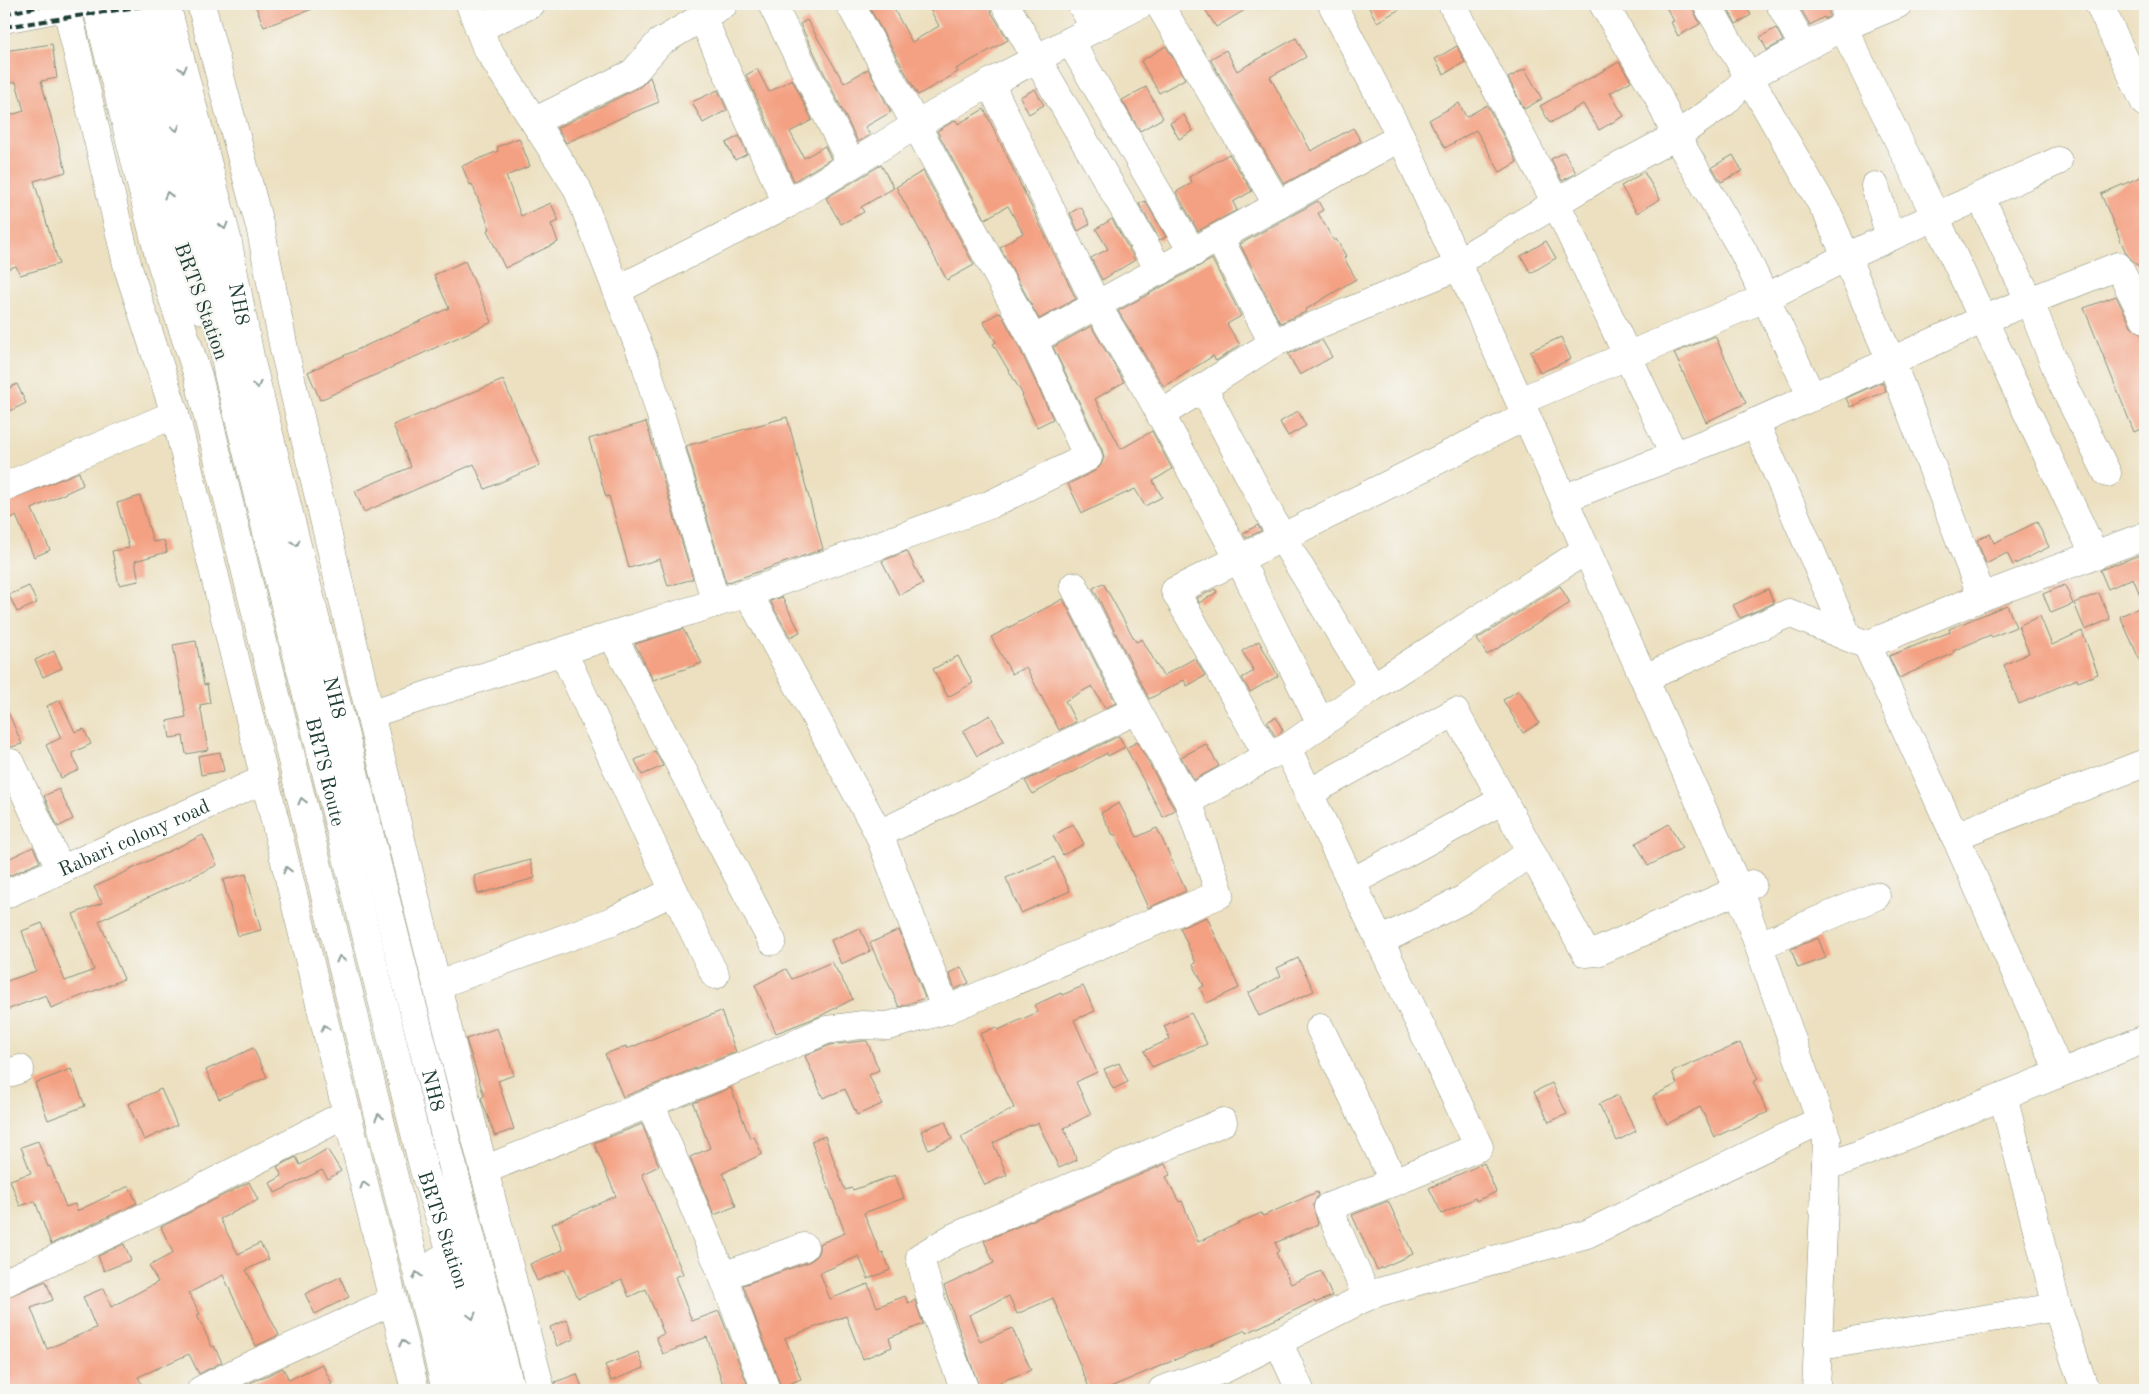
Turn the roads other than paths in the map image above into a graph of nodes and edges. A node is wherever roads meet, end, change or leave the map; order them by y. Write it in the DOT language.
graph roads {
  1 [pos="10,4"];
  2 [pos="96,4"];
  3 [pos="119,4"];
  4 [pos="166,4"];
  5 [pos="201,4"];
  6 [pos="531,4"];
  7 [pos="724,4"];
  8 [pos="772,4"];
  9 [pos="850,4"];
  10 [pos="1005,4"];
  11 [pos="1081,4"];
  12 [pos="1140,4"];
  13 [pos="1159,4"];
  14 [pos="1347,4"];
  15 [pos="1452,4"];
  16 [pos="1603,4"];
  17 [pos="1707,4"];
  18 [pos="1780,4"];
  19 [pos="1898,4"];
  20 [pos="2099,4"];
  21 [pos="4,5"];
  22 [pos="72,5"];
  23 [pos="1843,15"];
  24 [pos="475,16"];
  25 [pos="702,18"];
  26 [pos="4,19"];
  27 [pos="131,25"];
  28 [pos="1095,28"];
  29 [pos="1070,41"];
  30 [pos="1804,47"];
  31 [pos="1037,58"];
  32 [pos="1748,77"];
  33 [pos="990,83"];
  34 [pos="2145,103"];
  35 [pos="536,121"];
  36 [pos="916,125"];
  37 [pos="1676,136"];
  38 [pos="1401,138"];
  39 [pos="2058,161"];
  40 [pos="851,163"];
  41 [pos="1875,186"];
  42 [pos="1980,196"];
  43 [pos="1556,203"];
  44 [pos="787,204"];
  45 [pos="1278,205"];
  46 [pos="1934,217"];
  47 [pos="1890,237"];
  48 [pos="1219,238"];
  49 [pos="1194,253"];
  50 [pos="1846,257"];
  51 [pos="1465,260"];
  52 [pos="1160,271"];
  53 [pos="617,290"];
  54 [pos="1765,298"];
  55 [pos="2030,302"];
  56 [pos="1096,304"];
  57 [pos="2142,307"];
  58 [pos="1982,320"];
  59 [pos="1033,340"];
  60 [pos="1273,344"];
  61 [pos="1627,356"];
  62 [pos="1891,362"];
  63 [pos="228,374"];
  64 [pos="1203,388"];
  65 [pos="1812,397"];
  66 [pos="1530,405"];
  67 [pos="174,414"];
  68 [pos="1160,415"];
  69 [pos="1754,422"];
  70 [pos="1674,455"];
  71 [pos="2107,473"];
  72 [pos="4,487"];
  73 [pos="1578,493"];
  74 [pos="2145,536"];
  75 [pos="1282,538"];
  76 [pos="1586,550"];
  77 [pos="2095,556"];
  78 [pos="1239,559"];
  79 [pos="1074,586"];
  80 [pos="748,593"];
  81 [pos="1982,598"];
  82 [pos="716,603"];
  83 [pos="612,635"];
  84 [pos="1858,641"];
  85 [pos="563,652"];
  86 [pos="1658,672"];
  87 [pos="1373,687"];
  88 [pos="1137,710"];
  89 [pos="370,714"];
  90 [pos="1321,724"];
  91 [pos="1278,752"];
  92 [pos="2145,763"];
  93 [pos="4,766"];
  94 [pos="265,779"];
  95 [pos="1309,793"];
  96 [pos="1503,800"];
  97 [pos="1188,801"];
  98 [pos="879,834"];
  99 [pos="1956,836"];
  100 [pos="1532,852"];
  101 [pos="61,870"];
  102 [pos="1352,882"];
  103 [pos="1746,887"];
  104 [pos="674,892"];
  105 [pos="4,895"];
  106 [pos="1876,896"];
  107 [pos="1772,940"];
  108 [pos="772,941"];
  109 [pos="1380,941"];
  110 [pos="715,975"];
  111 [pos="437,985"];
  112 [pos="946,1010"];
  113 [pos="1320,1028"];
  114 [pos="2145,1039"];
  115 [pos="2060,1073"];
  116 [pos="2003,1096"];
  117 [pos="650,1103"];
  118 [pos="346,1114"];
  119 [pos="1821,1120"];
  120 [pos="1223,1122"];
  121 [pos="1833,1163"];
  122 [pos="424,1170"];
  123 [pos="484,1170"];
  124 [pos="1394,1182"];
  125 [pos="804,1247"];
  126 [pos="723,1276"];
  127 [pos="4,1283"];
  128 [pos="1367,1297"];
  129 [pos="393,1301"];
  130 [pos="2057,1307"];
  131 [pos="1278,1341"];
  132 [pos="1833,1344"];
  133 [pos="218,1386"];
  134 [pos="415,1390"];
  135 [pos="446,1390"];
  136 [pos="469,1390"];
  137 [pos="491,1390"];
  138 [pos="511,1390"];
  139 [pos="541,1390"];
  140 [pos="766,1390"];
  141 [pos="965,1390"];
  142 [pos="1162,1390"];
  143 [pos="1300,1390"];
  144 [pos="1816,1390"];
  145 [pos="1831,1390"];
  146 [pos="2085,1390"];
  1 -- 21 [label="street"];
  2 -- 27 [label="street"];
  3 -- 27 [label="street"];
  4 -- 138 [label="street, NH8, one-way"];
  5 -- 89 [label="street"];
  6 -- 24 [label="street"];
  7 -- 25 [label="street"];
  8 -- 40 [label="street"];
  9 -- 36 [label="street"];
  10 -- 31 [label="street"];
  11 -- 28 [label="street"];
  12 -- 28 [label="street"];
  13 -- 45 [label="street"];
  14 -- 38 [label="street"];
  14 -- 51 [label="street"];
  15 -- 43 [label="street"];
  16 -- 37 [label="street"];
  17 -- 32 [label="street"];
  18 -- 30 [label="street"];
  19 -- 23 [label="street"];
  20 -- 34 [label="street"];
  22 -- 26 [label="street"];
  22 -- 67 [label="street"];
  23 -- 30 [label="street"];
  23 -- 46 [label="street"];
  24 -- 35 [label="street"];
  25 -- 35 [label="street"];
  25 -- 44 [label="street"];
  27 -- 63 [label="street, BRTS Station"];
  135 -- 27 [label="street, one-way"];
  28 -- 29 [label="street"];
  29 -- 31 [label="street"];
  29 -- 49 [label="street"];
  30 -- 32 [label="street"];
  31 -- 33 [label="street"];
  31 -- 52 [label="street"];
  32 -- 37 [label="street"];
  32 -- 50 [label="street"];
  33 -- 36 [label="street"];
  33 -- 56 [label="street"];
  35 -- 53 [label="street"];
  36 -- 40 [label="street"];
  36 -- 59 [label="street"];
  37 -- 43 [label="street"];
  37 -- 54 [label="street"];
  38 -- 45 [label="street"];
  38 -- 51 [label="street"];
  39 -- 42 [label="street"];
  40 -- 44 [label="street"];
  41 -- 47 [label="street"];
  42 -- 46 [label="street"];
  42 -- 55 [label="street"];
  43 -- 51 [label="street"];
  43 -- 61 [label="street"];
  44 -- 53 [label="street"];
  45 -- 48 [label="street"];
  46 -- 47 [label="street"];
  46 -- 58 [label="street"];
  47 -- 50 [label="street"];
  48 -- 49 [label="street"];
  48 -- 60 [label="street"];
  49 -- 52 [label="street"];
  50 -- 54 [label="street"];
  50 -- 62 [label="street"];
  51 -- 60 [label="street"];
  51 -- 66 [label="street"];
  52 -- 56 [label="street"];
  53 -- 82 [label="street"];
  54 -- 61 [label="street"];
  54 -- 65 [label="street"];
  55 -- 57 [label="street"];
  55 -- 58 [label="street"];
  55 -- 71 [label="street"];
  56 -- 59 [label="street"];
  56 -- 68 [label="street"];
  58 -- 62 [label="street"];
  58 -- 77 [label="street"];
  59 -- 80 [label="street"];
  60 -- 64 [label="street"];
  61 -- 66 [label="street"];
  61 -- 70 [label="street"];
  62 -- 65 [label="street"];
  62 -- 81 [label="street"];
  63 -- 122 [label="street, BRTS Route"];
  64 -- 68 [label="street"];
  64 -- 75 [label="street"];
  65 -- 69 [label="street"];
  66 -- 73 [label="street"];
  66 -- 75 [label="street"];
  66 -- 76 [label="street"];
  67 -- 72 [label="street"];
  67 -- 94 [label="street"];
  68 -- 78 [label="street"];
  69 -- 70 [label="street"];
  69 -- 84 [label="street"];
  70 -- 73 [label="street"];
  73 -- 86 [label="street"];
  74 -- 77 [label="street"];
  75 -- 78 [label="street"];
  75 -- 87 [label="street"];
  76 -- 87 [label="street"];
  76 -- 103 [label="street"];
  77 -- 81 [label="street"];
  78 -- 90 [label="street"];
  78 -- 91 [label="street"];
  79 -- 88 [label="street"];
  80 -- 82 [label="street"];
  80 -- 98 [label="street"];
  81 -- 84 [label="street"];
  82 -- 83 [label="street"];
  83 -- 85 [label="street"];
  83 -- 108 [label="street"];
  84 -- 86 [label="street"];
  84 -- 99 [label="street"];
  85 -- 89 [label="street"];
  85 -- 104 [label="street"];
  86 -- 103 [label="street"];
  87 -- 90 [label="street"];
  88 -- 97 [label="street"];
  88 -- 98 [label="street"];
  89 -- 111 [label="street"];
  90 -- 91 [label="street"];
  91 -- 95 [label="street"];
  91 -- 97 [label="street"];
  92 -- 99 [label="street"];
  93 -- 101 [label="street"];
  94 -- 101 [label="street, Rabari colony road"];
  118 -- 94 [label="street, one-way"];
  95 -- 96 [label="street"];
  95 -- 102 [label="street"];
  96 -- 100 [label="street"];
  96 -- 102 [label="street"];
  97 -- 112 [label="street"];
  98 -- 112 [label="street"];
  99 -- 115 [label="street"];
  100 -- 103 [label="street"];
  100 -- 109 [label="street"];
  101 -- 105 [label="street, Rabari colony road"];
  102 -- 109 [label="street"];
  103 -- 107 [label="street"];
  103 -- 119 [label="street"];
  104 -- 110 [label="street"];
  104 -- 111 [label="street"];
  106 -- 107 [label="street"];
  107 -- 121 [label="street"];
  109 -- 124 [label="street"];
  111 -- 123 [label="street"];
  112 -- 117 [label="street"];
  113 -- 124 [label="street"];
  114 -- 115 [label="street"];
  115 -- 116 [label="street"];
  116 -- 121 [label="street"];
  116 -- 130 [label="street"];
  117 -- 123 [label="street"];
  117 -- 126 [label="street"];
  118 -- 127 [label="street"];
  129 -- 118 [label="street, one-way"];
  119 -- 121 [label="street"];
  119 -- 128 [label="street"];
  120 -- 141 [label="street"];
  121 -- 132 [label="street"];
  121 -- 144 [label="street"];
  122 -- 136 [label="street, BRTS Station"];
  122 -- 137 [label="street, BRTS Station, one-way"];
  123 -- 139 [label="street"];
  124 -- 128 [label="street"];
  125 -- 126 [label="street"];
  126 -- 140 [label="street"];
  128 -- 131 [label="street"];
  129 -- 133 [label="street"];
  134 -- 129 [label="street, one-way"];
  130 -- 132 [label="street"];
  130 -- 146 [label="street"];
  131 -- 142 [label="street"];
  131 -- 143 [label="street"];
  132 -- 145 [label="street"];
}
